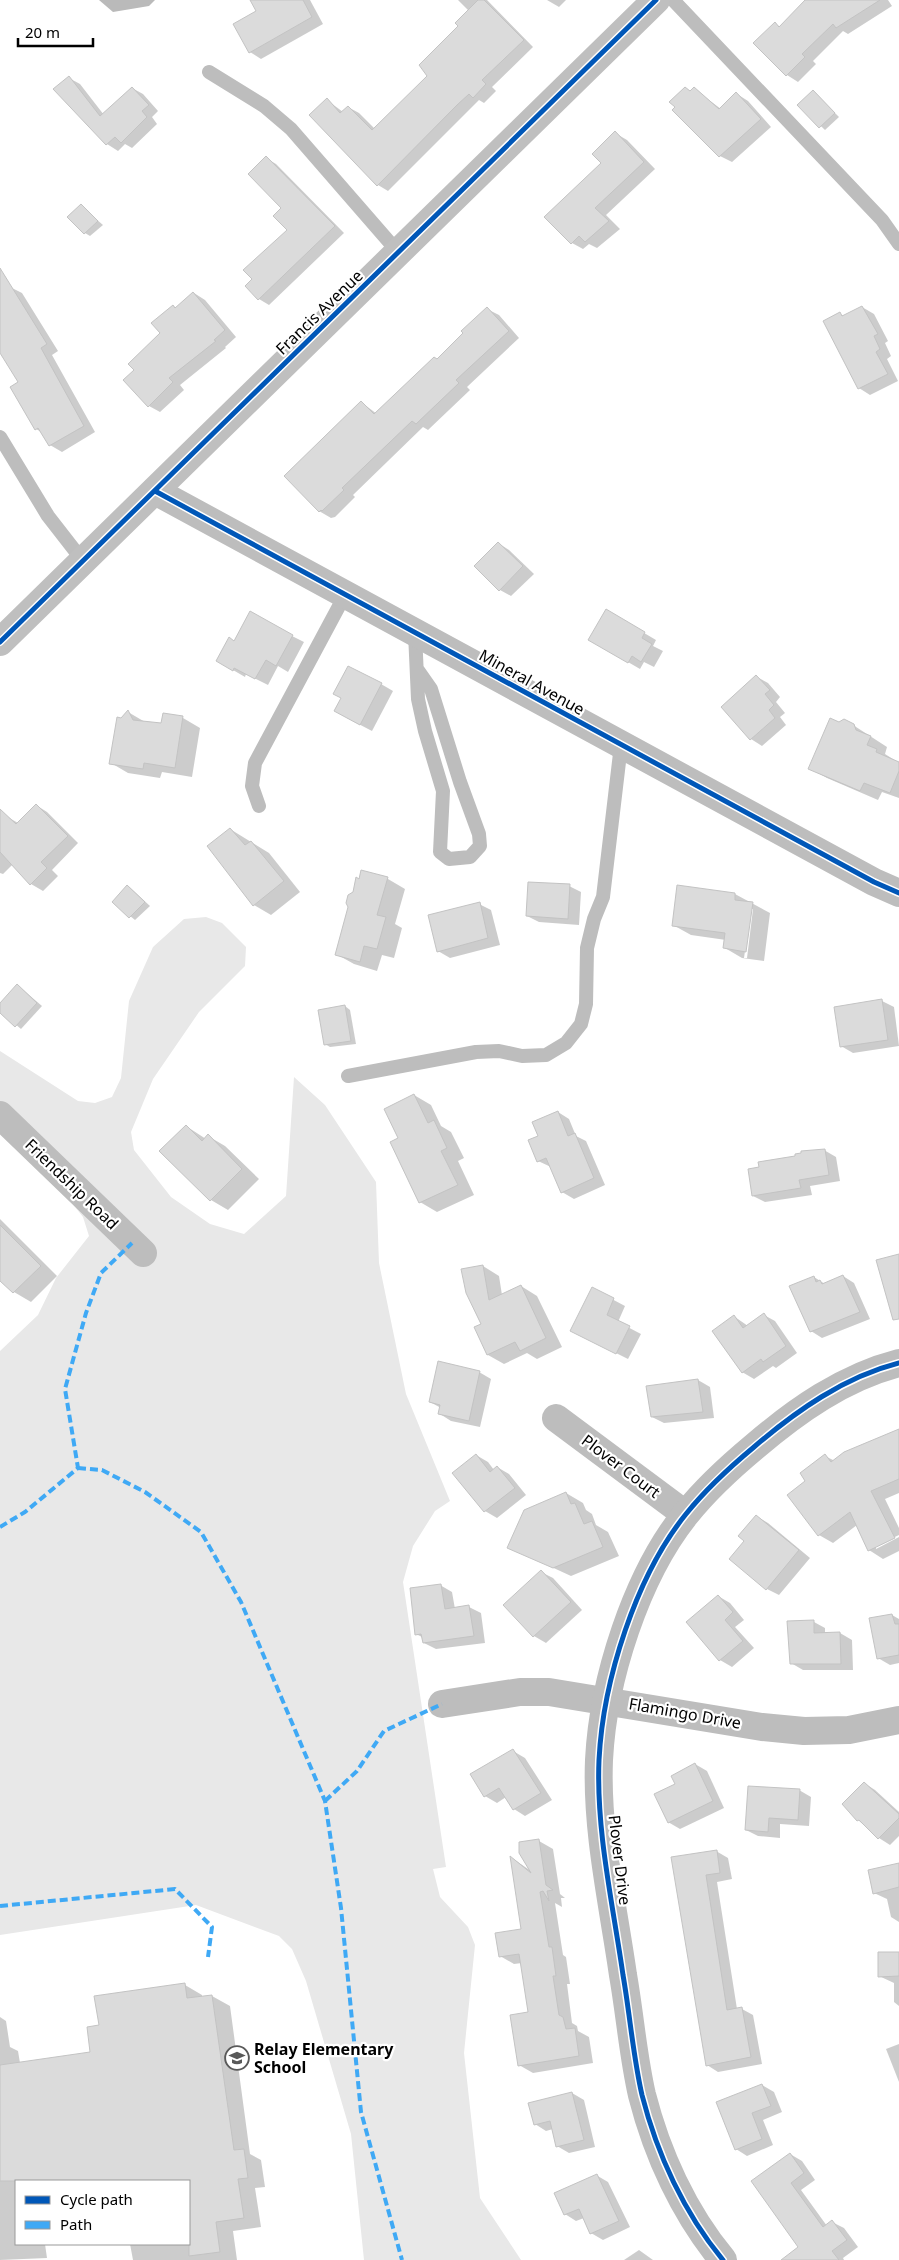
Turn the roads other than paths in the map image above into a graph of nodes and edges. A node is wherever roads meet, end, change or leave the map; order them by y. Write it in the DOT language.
graph roads {
  1 [pos="656,0"];
  2 [pos="673,0"];
  3 [pos="209,72"];
  4 [pos="899,244"];
  5 [pos="398,252"];
  6 [pos="0,437"];
  7 [pos="155,491"];
  8 [pos="83,561"];
  9 [pos="345,594"];
  10 [pos="415,633"];
  11 [pos="0,642"];
  12 [pos="417,670"];
  13 [pos="621,744"];
  14 [pos="259,806"];
  15 [pos="899,893"];
  16 [pos="348,1076"];
  17 [pos="0,1115"];
  18 [pos="143,1253"];
  19 [pos="899,1363"];
  20 [pos="556,1418"];
  21 [pos="685,1514"];
  22 [pos="605,1700"];
  23 [pos="442,1704"];
  24 [pos="899,1720"];
  25 [pos="723,2260"];
  1 -- 5 [label="street, Francis Avenue"];
  2 -- 4 [label="lane"];
  3 -- 5 [label="lane"];
  5 -- 7 [label="street, Francis Avenue"];
  6 -- 8 [label="lane"];
  7 -- 8 [label="street, Francis Avenue"];
  7 -- 9 [label="street, Mineral Avenue"];
  8 -- 11 [label="street, Francis Avenue"];
  9 -- 10 [label="street, Mineral Avenue"];
  9 -- 14 [label="lane"];
  10 -- 12 [label="lane"];
  10 -- 13 [label="street, Mineral Avenue"];
  12 -- 12 [label="lane"];
  13 -- 15 [label="street, Mineral Avenue"];
  13 -- 16 [label="lane"];
  17 -- 18 [label="street, Friendship Road"];
  19 -- 21 [label="street, Plover Drive"];
  20 -- 21 [label="street, Plover Court"];
  21 -- 22 [label="street, Plover Drive"];
  22 -- 23 [label="street, Flamingo Drive"];
  22 -- 24 [label="street, Flamingo Drive"];
  22 -- 25 [label="street, Plover Drive"];
}
